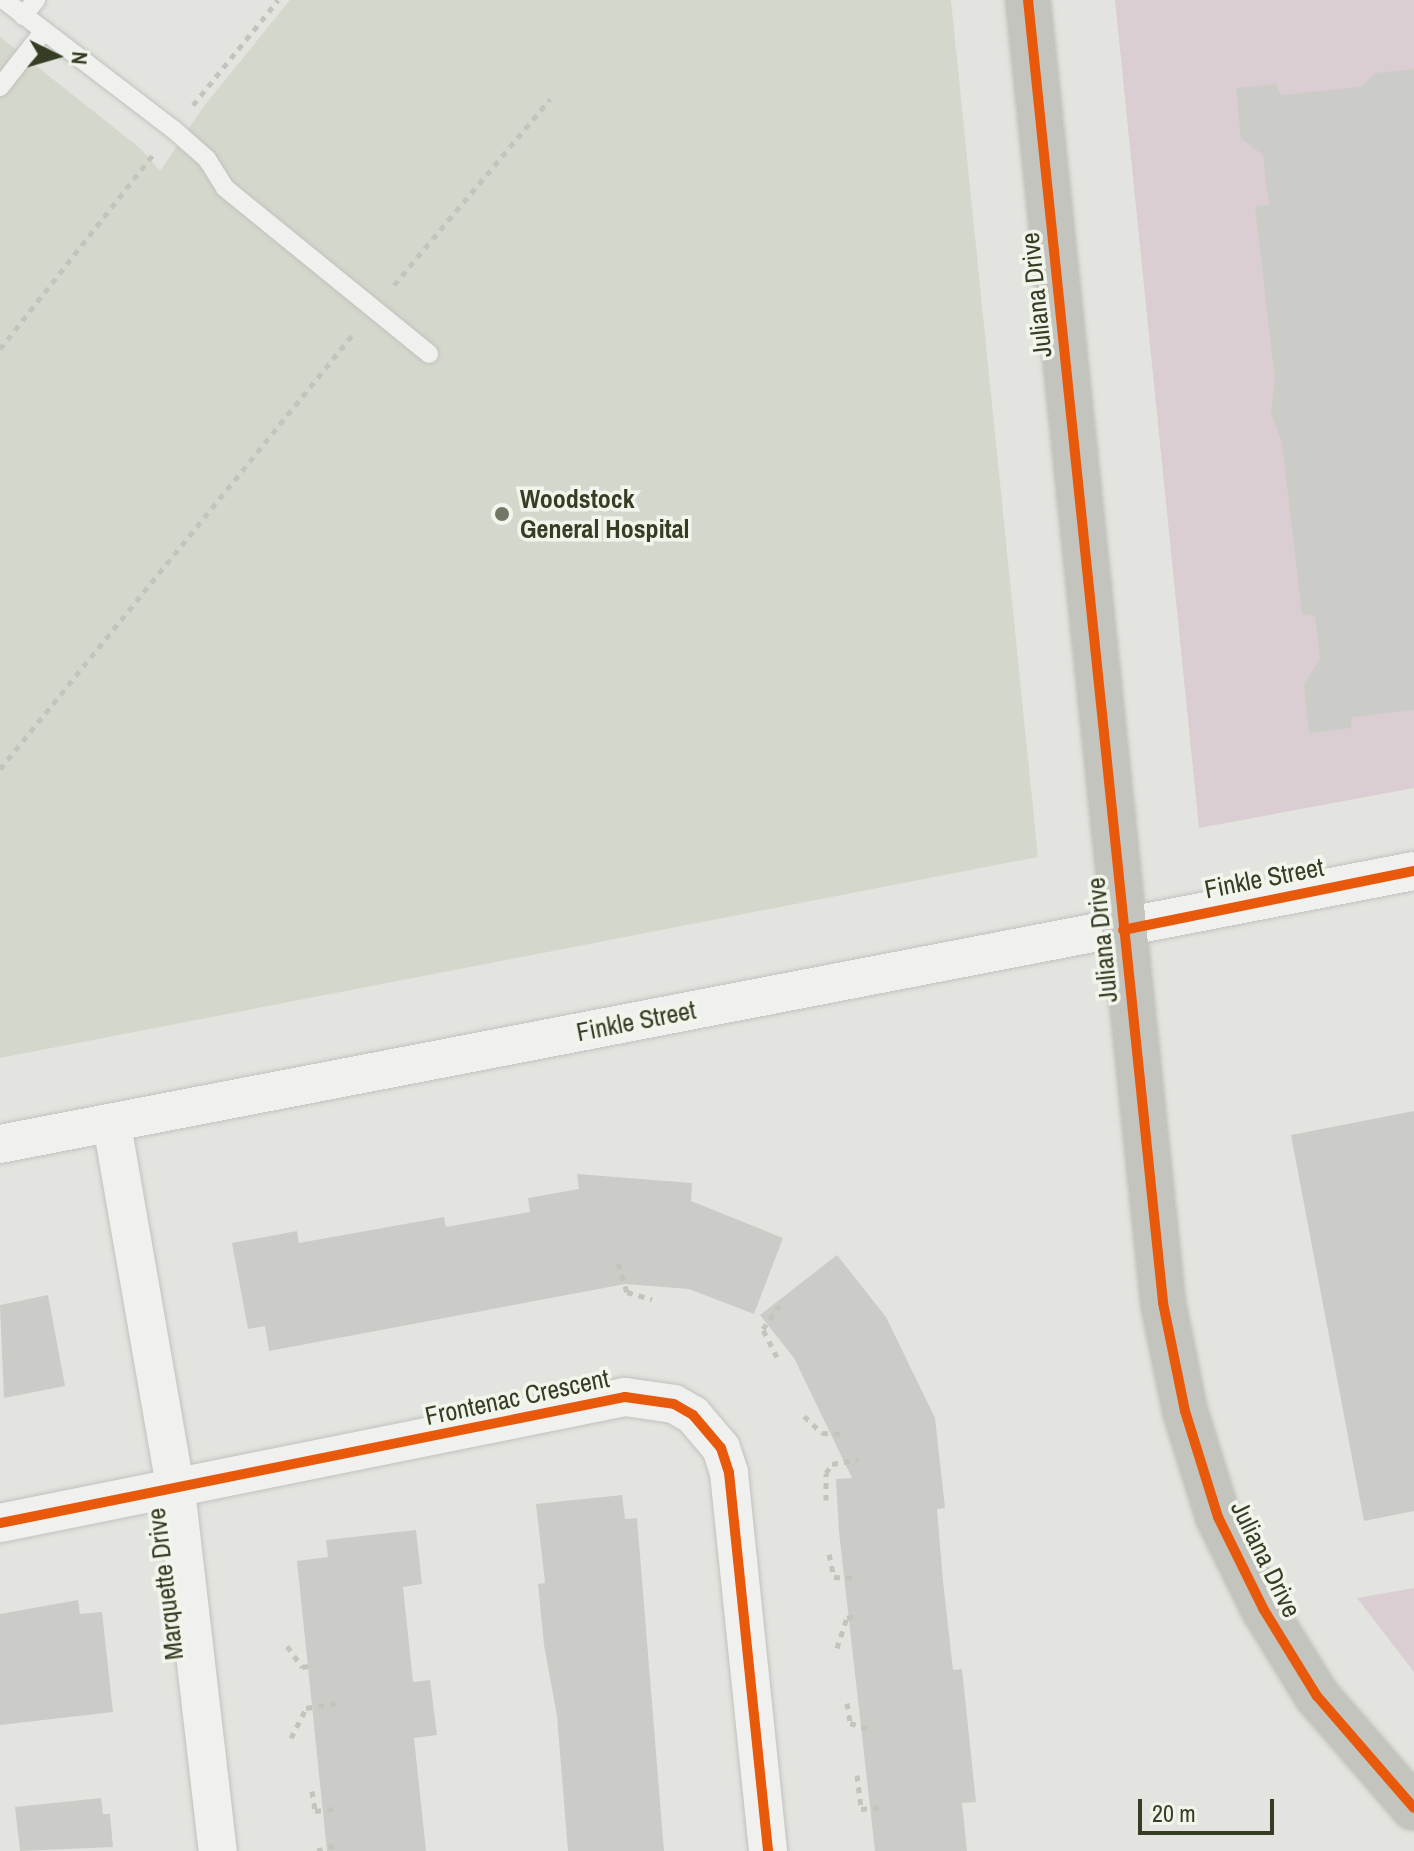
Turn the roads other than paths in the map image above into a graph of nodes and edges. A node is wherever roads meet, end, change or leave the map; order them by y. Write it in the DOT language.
graph roads {
  1 [pos="4,0"];
  2 [pos="36,0"];
  3 [pos="1028,0"];
  4 [pos="23,16"];
  5 [pos="43,32"];
  6 [pos="0,87"];
  7 [pos="429,354"];
  8 [pos="1414,871"];
  9 [pos="1123,930"];
  10 [pos="112,1125"];
  11 [pos="0,1144"];
  12 [pos="176,1490"];
  13 [pos="0,1523"];
  14 [pos="1414,1808"];
  15 [pos="218,1851"];
  16 [pos="768,1851"];
  1 -- 4 [label="lane"];
  2 -- 4 [label="lane"];
  3 -- 9 [label="street, Juliana Drive"];
  4 -- 5 [label="lane"];
  5 -- 6 [label="lane"];
  5 -- 7 [label="lane"];
  8 -- 9 [label="street, Finkle Street"];
  9 -- 10 [label="street, Finkle Street"];
  9 -- 14 [label="street, Juliana Drive"];
  10 -- 11 [label="street, Finkle Street"];
  10 -- 12 [label="street, Marquette Drive"];
  12 -- 13 [label="street, Frontenac Crescent"];
  12 -- 15 [label="street, Marquette Drive"];
  12 -- 16 [label="street, Frontenac Crescent"];
}
